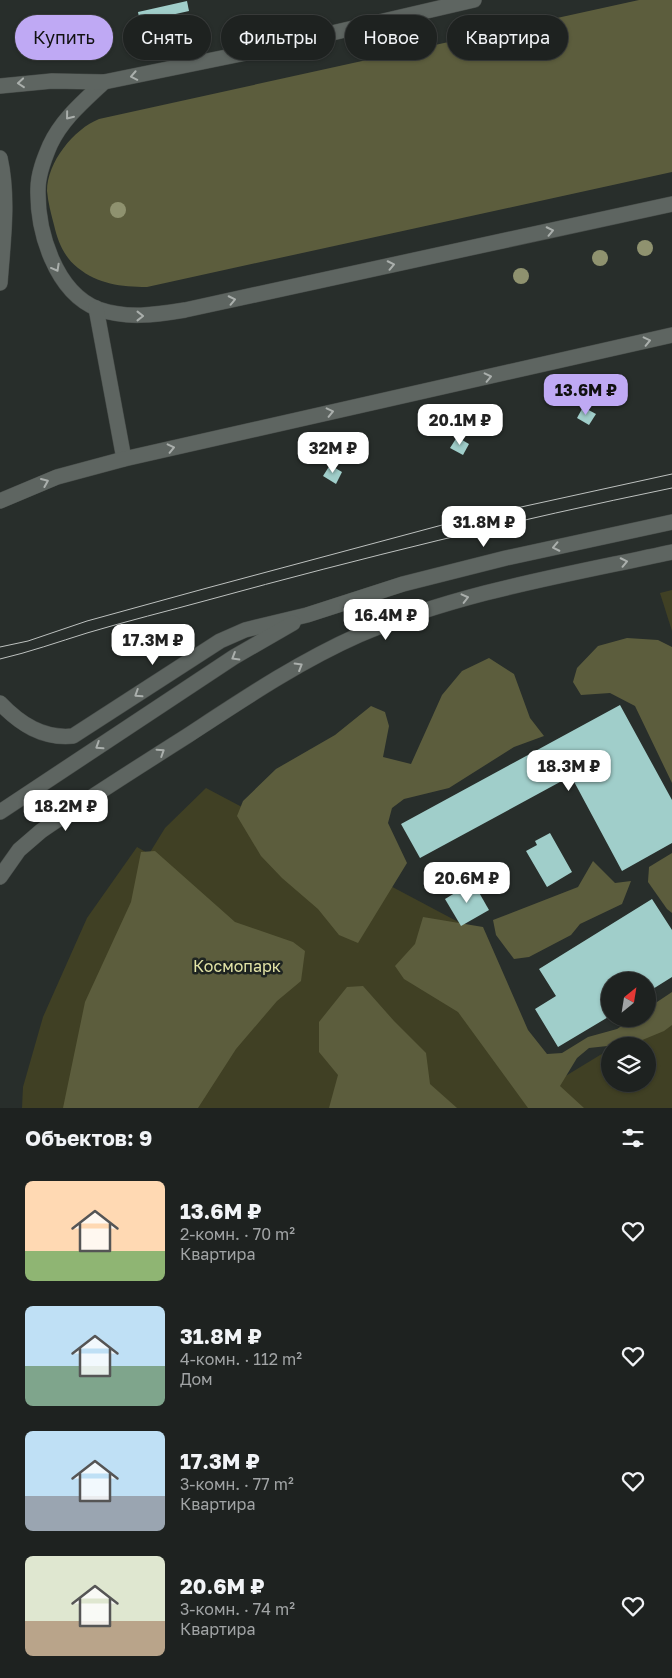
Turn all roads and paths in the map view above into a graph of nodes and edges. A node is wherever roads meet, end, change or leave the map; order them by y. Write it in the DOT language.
graph roads {
  1 [pos="474,0"];
  2 [pos="104,82"];
  3 [pos="0,86"];
  4 [pos="0,158"];
  5 [pos="672,204"];
  6 [pos="0,284"];
  7 [pos="96,308"];
  8 [pos="672,335"];
  9 [pos="124,459"];
  10 [pos="0,502"];
  11 [pos="672,522"];
  12 [pos="672,552"];
  13 [pos="307,615"];
  14 [pos="0,703"];
  15 [pos="0,812"];
  16 [pos="0,877"];
  1 -- 2 [label="street, one-way"];
  2 -- 3 [label="street, one-way"];
  2 -- 7 [label="street, one-way"];
  4 -- 6 [label="street"];
  7 -- 5 [label="street, one-way"];
  7 -- 9 [label="street"];
  9 -- 8 [label="street, one-way"];
  10 -- 9 [label="street, one-way"];
  11 -- 13 [label="street, one-way"];
  16 -- 12 [label="street, one-way"];
  13 -- 14 [label="street, one-way"];
  13 -- 15 [label="street, one-way"];
}
